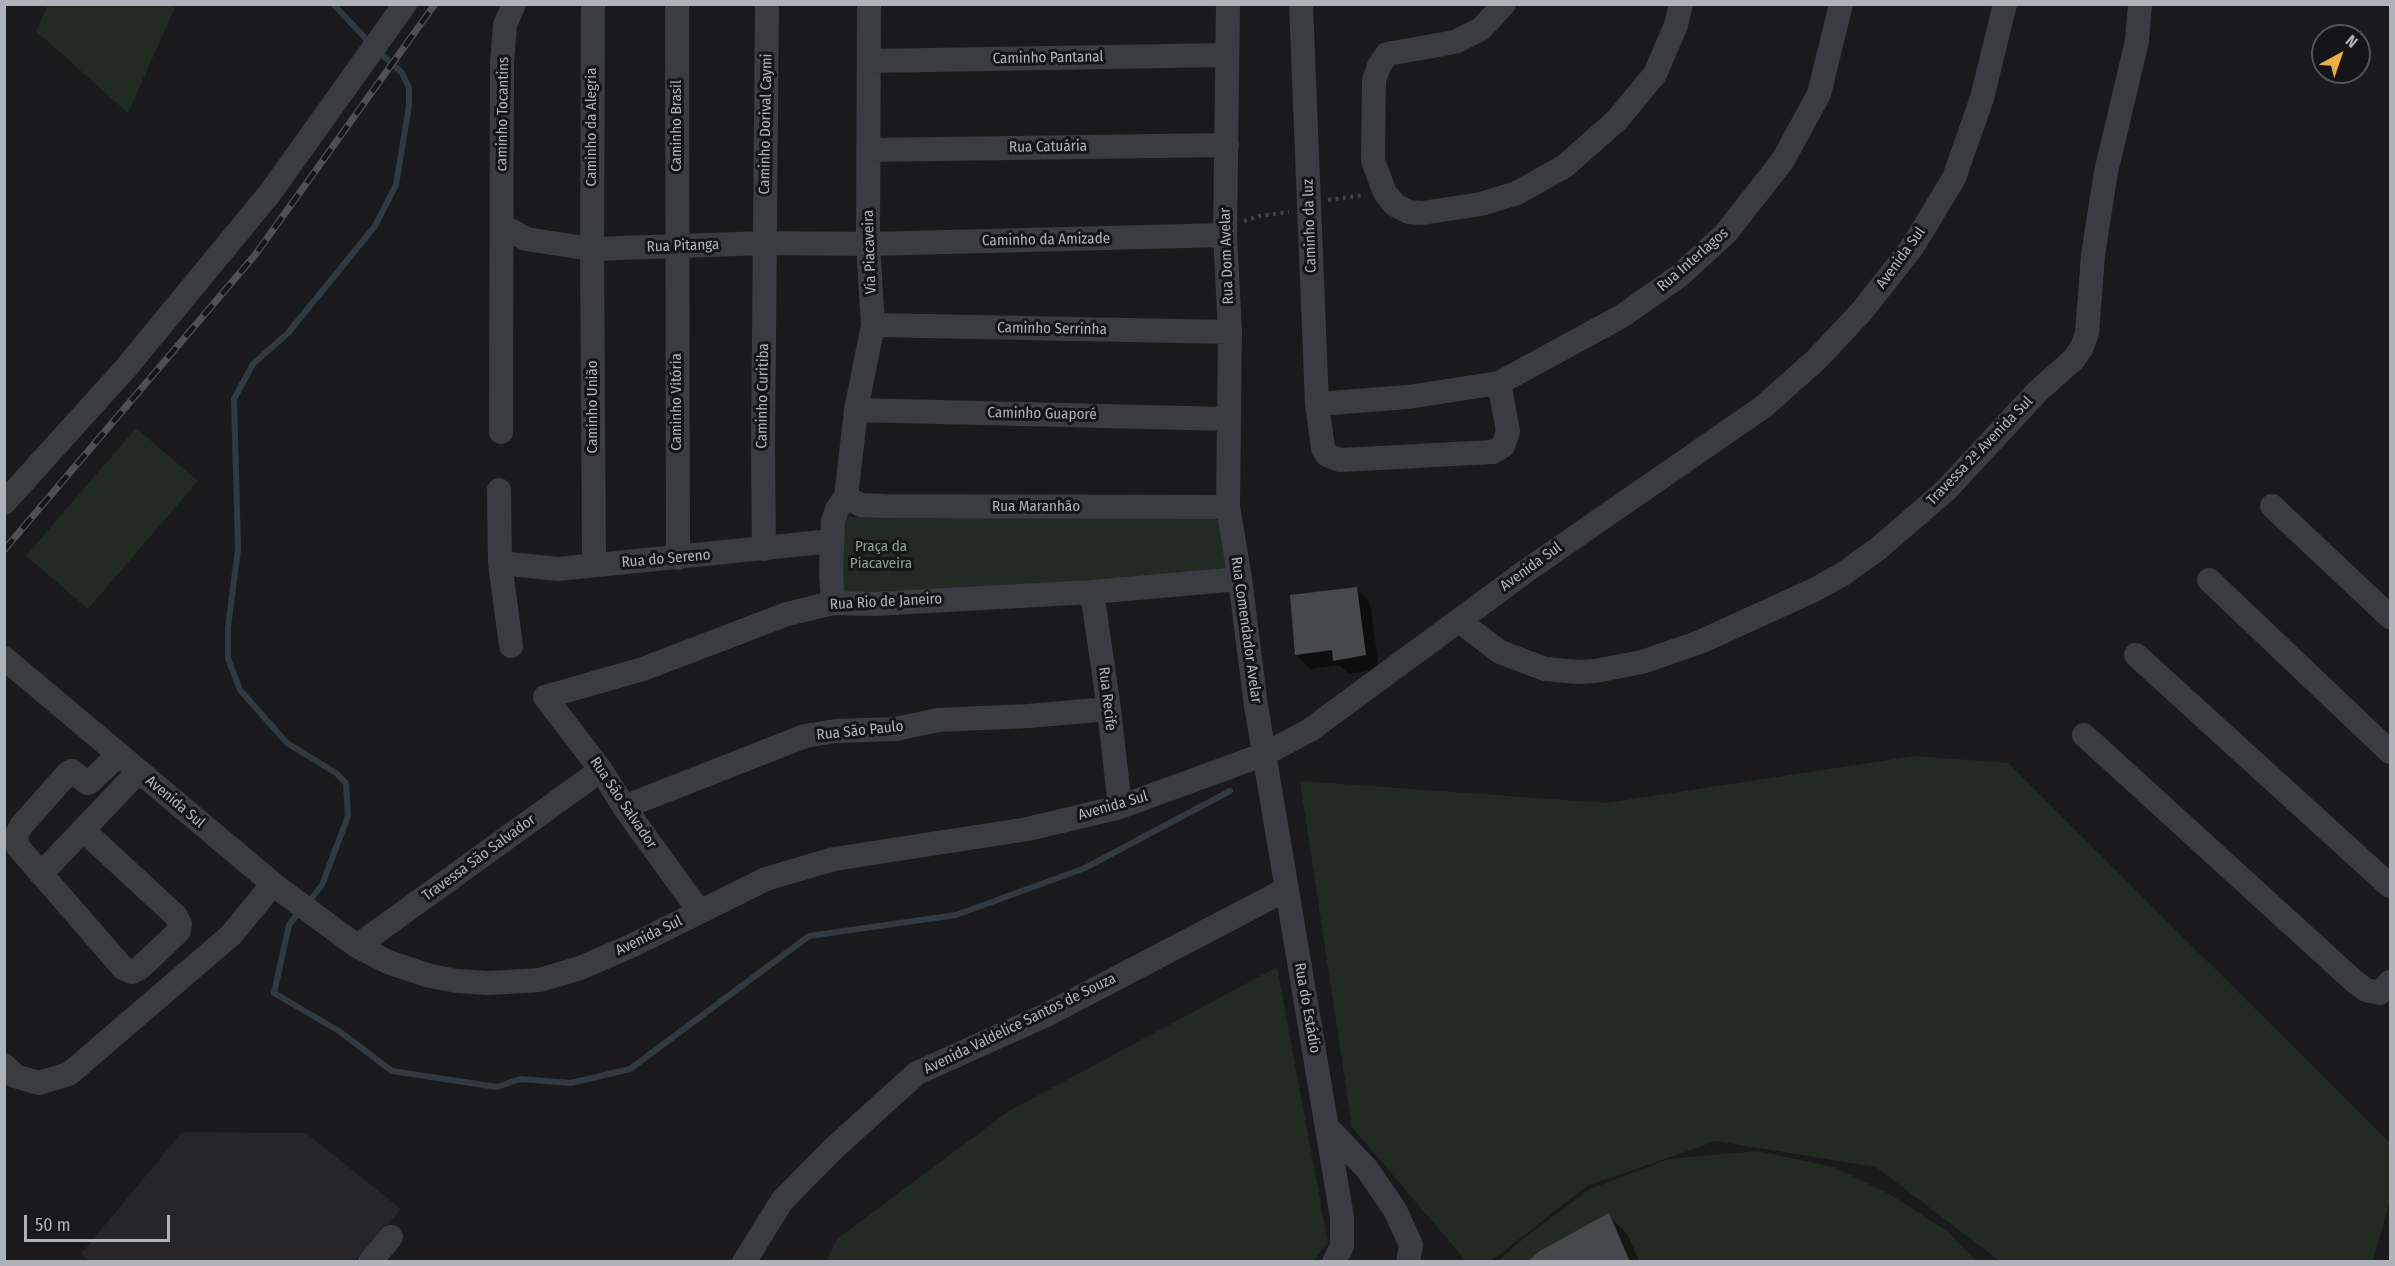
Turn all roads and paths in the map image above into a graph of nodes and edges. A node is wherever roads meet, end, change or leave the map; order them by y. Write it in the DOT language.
graph roads {
  1 [pos="405,4"];
  2 [pos="514,4"];
  3 [pos="593,4"];
  4 [pos="677,4"];
  5 [pos="767,4"];
  6 [pos="869,4"];
  7 [pos="1228,4"];
  8 [pos="1301,4"];
  9 [pos="1504,4"];
  10 [pos="1681,4"];
  11 [pos="1841,4"];
  12 [pos="2005,4"];
  13 [pos="2140,4"];
  14 [pos="1227,55"];
  15 [pos="870,60"];
  16 [pos="1227,145"];
  17 [pos="869,150"];
  18 [pos="503,226"];
  19 [pos="1225,236"];
  20 [pos="765,243"];
  21 [pos="868,244"];
  22 [pos="677,247"];
  23 [pos="592,249"];
  24 [pos="873,326"];
  25 [pos="1230,332"];
  26 [pos="1499,383"];
  27 [pos="1317,404"];
  28 [pos="856,410"];
  29 [pos="1228,419"];
  30 [pos="501,432"];
  31 [pos="500,490"];
  32 [pos="846,498"];
  33 [pos="4,503"];
  34 [pos="2272,506"];
  35 [pos="1228,507"];
  36 [pos="832,541"];
  37 [pos="764,549"];
  38 [pos="678,558"];
  39 [pos="500,563"];
  40 [pos="594,566"];
  41 [pos="1240,579"];
  42 [pos="2209,580"];
  43 [pos="1092,592"];
  44 [pos="833,603"];
  45 [pos="2391,618"];
  46 [pos="1459,621"];
  47 [pos="511,646"];
  48 [pos="2136,655"];
  49 [pos="4,658"];
  50 [pos="545,697"];
  51 [pos="1109,709"];
  52 [pos="2084,735"];
  53 [pos="2391,752"];
  54 [pos="119,754"];
  55 [pos="1265,754"];
  56 [pos="601,770"];
  57 [pos="139,771"];
  58 [pos="624,807"];
  59 [pos="1120,807"];
  60 [pos="83,830"];
  61 [pos="41,874"];
  62 [pos="276,886"];
  63 [pos="2391,886"];
  64 [pos="1287,889"];
  65 [pos="699,911"];
  66 [pos="357,946"];
  67 [pos="2391,982"];
  68 [pos="4,1065"];
  69 [pos="1328,1128"];
  70 [pos="391,1237"];
  71 [pos="370,1262"];
  72 [pos="744,1262"];
  73 [pos="1334,1262"];
  74 [pos="1408,1262"];
  1 -- 33 [label="street"];
  2 -- 18 [label="street, caminho Tocantins"];
  3 -- 23 [label="street, Caminho da Alegria"];
  4 -- 22 [label="street, Caminho Brasil"];
  5 -- 20 [label="street, Caminho Dorival Caymi"];
  6 -- 15 [label="street, Via Piacaveira"];
  7 -- 14 [label="street, Rua Dom Avelar"];
  8 -- 27 [label="street, Caminho da luz"];
  9 -- 10 [label="street"];
  11 -- 26 [label="street, Rua Interlagos"];
  12 -- 46 [label="street, Avenida Sul"];
  13 -- 46 [label="street, Travessa 2ª Avenida Sul"];
  14 -- 15 [label="street, Caminho Pantanal"];
  14 -- 16 [label="street, Rua Dom Avelar"];
  15 -- 17 [label="street, Via Piacaveira"];
  16 -- 17 [label="street, Rua Catuária"];
  16 -- 19 [label="street, Rua Dom Avelar"];
  17 -- 21 [label="street, Via Piacaveira"];
  18 -- 23 [label="street, Rua Pitanga"];
  18 -- 30 [label="street, caminho Tocantins"];
  19 -- 21 [label="street, Caminho da Amizade"];
  19 -- 25 [label="street, Rua Dom Avelar"];
  20 -- 21 [label="street, Rua Pitanga"];
  20 -- 22 [label="street, Rua Pitanga"];
  20 -- 37 [label="street, Caminho Curitiba"];
  21 -- 24 [label="street, Via Piacaveira"];
  22 -- 23 [label="street, Rua Pitanga"];
  22 -- 38 [label="street, Caminho Vitória"];
  23 -- 40 [label="street, Caminho União"];
  24 -- 25 [label="street, Caminho Serrinha"];
  24 -- 28 [label="street, Via Piacaveira"];
  25 -- 29 [label="street, Rua Dom Avelar"];
  26 -- 27 [label="street, Rua Interlagos"];
  26 -- 27 [label="street, Caminho da luz"];
  28 -- 29 [label="street, Caminho Guaporé"];
  28 -- 32 [label="street, Via Piacaveira"];
  29 -- 35 [label="street, Rua Dom Avelar"];
  31 -- 39 [label="street"];
  32 -- 35 [label="street, Rua Maranhão"];
  32 -- 36 [label="street, Via Piacaveira"];
  34 -- 45 [label="street"];
  35 -- 41 [label="street, Rua Comendador Avelar"];
  36 -- 37 [label="street, Rua do Sereno"];
  36 -- 44 [label="street, Via Piacaveira"];
  37 -- 38 [label="street, Rua do Sereno"];
  38 -- 40 [label="street, Rua do Sereno"];
  39 -- 40 [label="street, Rua do Sereno"];
  39 -- 47 [label="street"];
  41 -- 43 [label="street, Rua Rio de Janeiro"];
  41 -- 55 [label="street, Rua Comendador Avelar"];
  42 -- 53 [label="street"];
  43 -- 44 [label="street, Rua Rio de Janeiro"];
  43 -- 51 [label="street, Rua Recife"];
  44 -- 50 [label="street, Rua Rio de Janeiro"];
  46 -- 55 [label="street, Avenida Sul"];
  48 -- 63 [label="street"];
  49 -- 54 [label="street, Avenida Sul"];
  50 -- 56 [label="street, Rua São Salvador"];
  51 -- 58 [label="street, Rua São Paulo"];
  51 -- 59 [label="street, Rua Recife"];
  52 -- 67 [label="street"];
  54 -- 57 [label="street, Avenida Sul"];
  54 -- 61 [label="street"];
  55 -- 59 [label="street, Avenida Sul"];
  55 -- 64 [label="street, Rua do Estádio"];
  56 -- 58 [label="street, Rua São Salvador"];
  56 -- 66 [label="street, Travessa São Salvador"];
  57 -- 60 [label="street"];
  57 -- 62 [label="street, Avenida Sul"];
  58 -- 65 [label="street, Rua São Salvador"];
  59 -- 65 [label="street, Avenida Sul"];
  60 -- 61 [label="street"];
  60 -- 61 [label="street"];
  62 -- 66 [label="street, Avenida Sul"];
  62 -- 68 [label="street"];
  64 -- 69 [label="street, Rua do Estádio"];
  64 -- 72 [label="street, Avenida Valdelice Santos de Souza"];
  65 -- 66 [label="street, Avenida Sul"];
  69 -- 73 [label="street, Rua do Estádio"];
  69 -- 74 [label="street"];
  70 -- 71 [label="street"];
}
